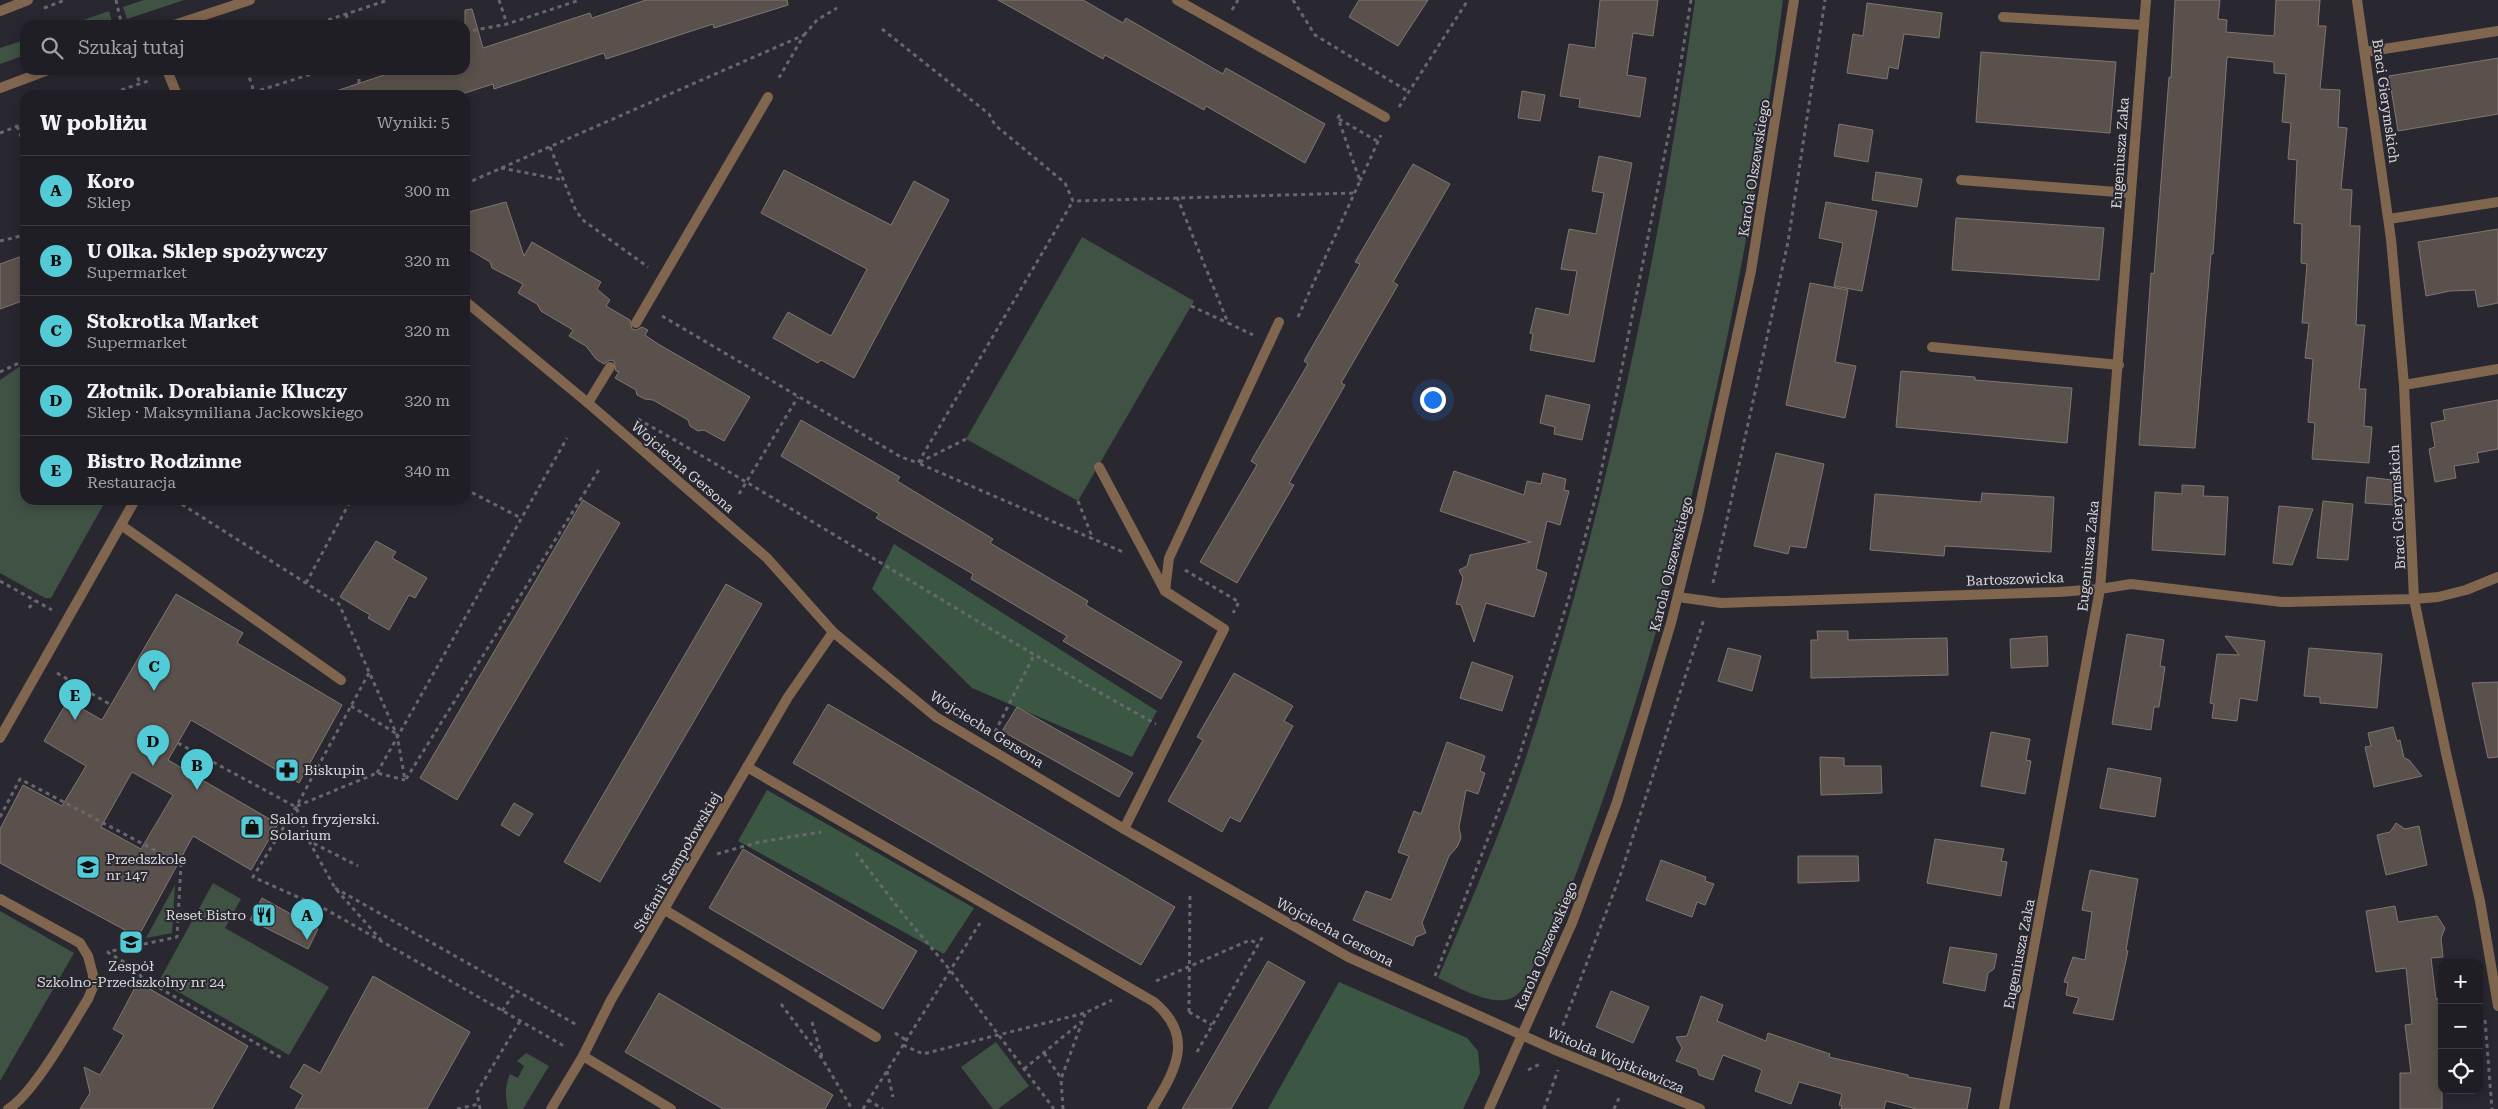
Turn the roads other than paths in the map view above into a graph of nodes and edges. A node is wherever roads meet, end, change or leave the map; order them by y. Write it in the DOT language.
graph roads {
  1 [pos="28,0"];
  2 [pos="250,0"];
  3 [pos="1177,0"];
  4 [pos="1794,0"];
  5 [pos="2146,0"];
  6 [pos="2357,0"];
  7 [pos="0,11"];
  8 [pos="2003,17"];
  9 [pos="189,20"];
  10 [pos="2144,25"];
  11 [pos="2498,31"];
  12 [pos="2365,52"];
  13 [pos="35,75"];
  14 [pos="169,75"];
  15 [pos="0,88"];
  16 [pos="175,90"];
  17 [pos="768,97"];
  18 [pos="1385,117"];
  19 [pos="1961,180"];
  20 [pos="2130,193"];
  21 [pos="2498,202"];
  22 [pos="2389,220"];
  23 [pos="470,305"];
  24 [pos="1279,322"];
  25 [pos="636,323"];
  26 [pos="1932,347"];
  27 [pos="2119,365"];
  28 [pos="610,367"];
  29 [pos="2498,369"];
  30 [pos="2404,385"];
  31 [pos="588,403"];
  32 [pos="1099,467"];
  33 [pos="132,505"];
  34 [pos="120,525"];
  35 [pos="2498,578"];
  36 [pos="2100,589"];
  37 [pos="1165,591"];
  38 [pos="1678,597"];
  39 [pos="2414,598"];
  40 [pos="833,632"];
  41 [pos="341,680"];
  42 [pos="0,738"];
  43 [pos="747,767"];
  44 [pos="1124,829"];
  45 [pos="0,899"];
  46 [pos="665,910"];
  47 [pos="2498,1006"];
  48 [pos="1522,1035"];
  49 [pos="876,1037"];
  50 [pos="583,1056"];
  51 [pos="8,1109"];
  52 [pos="551,1109"];
  53 [pos="672,1109"];
  54 [pos="1152,1109"];
  55 [pos="1489,1109"];
  56 [pos="1700,1109"];
  57 [pos="2004,1109"];
  1 -- 7 [label="street"];
  2 -- 9 [label="street"];
  3 -- 18 [label="street"];
  4 -- 38 [label="street, Karola Olszewskiego"];
  5 -- 10 [label="street, Eugeniusza Zaka"];
  6 -- 12 [label="street, Braci Gierymskich"];
  8 -- 10 [label="street"];
  10 -- 20 [label="street, Eugeniusza Zaka"];
  11 -- 12 [label="street"];
  12 -- 22 [label="street, Braci Gierymskich"];
  13 -- 15 [label="street"];
  14 -- 16 [label="street"];
  17 -- 25 [label="street"];
  19 -- 20 [label="street"];
  20 -- 27 [label="street, Eugeniusza Zaka"];
  21 -- 22 [label="street"];
  22 -- 30 [label="street, Braci Gierymskich"];
  23 -- 31 [label="street, Wojciecha Gersona"];
  24 -- 37 [label="street"];
  26 -- 27 [label="street"];
  27 -- 36 [label="street, Eugeniusza Zaka"];
  28 -- 31 [label="street"];
  29 -- 30 [label="street"];
  30 -- 39 [label="street, Braci Gierymskich"];
  31 -- 40 [label="street, Wojciecha Gersona"];
  32 -- 37 [label="street"];
  33 -- 34 [label="street"];
  34 -- 41 [label="street"];
  34 -- 42 [label="street"];
  35 -- 39 [label="street, Bartoszowicka"];
  36 -- 38 [label="street, Bartoszowicka"];
  36 -- 39 [label="street, Bartoszowicka"];
  36 -- 57 [label="street, Eugeniusza Zaka"];
  37 -- 44 [label="street"];
  38 -- 48 [label="street, Karola Olszewskiego"];
  39 -- 47 [label="street, Braci Gierymskich"];
  40 -- 43 [label="street, Stefanii Sempołowskiej"];
  40 -- 44 [label="street, Wojciecha Gersona"];
  43 -- 46 [label="street, Stefanii Sempołowskiej"];
  43 -- 54 [label="street"];
  44 -- 48 [label="street, Wojciecha Gersona"];
  45 -- 51 [label="street"];
  46 -- 49 [label="street"];
  46 -- 50 [label="street, Stefanii Sempołowskiej"];
  48 -- 55 [label="street, Karola Olszewskiego"];
  48 -- 56 [label="street, Witolda Wojtkiewicza"];
  50 -- 52 [label="street, Stefanii Sempołowskiej"];
  50 -- 53 [label="street"];
}
